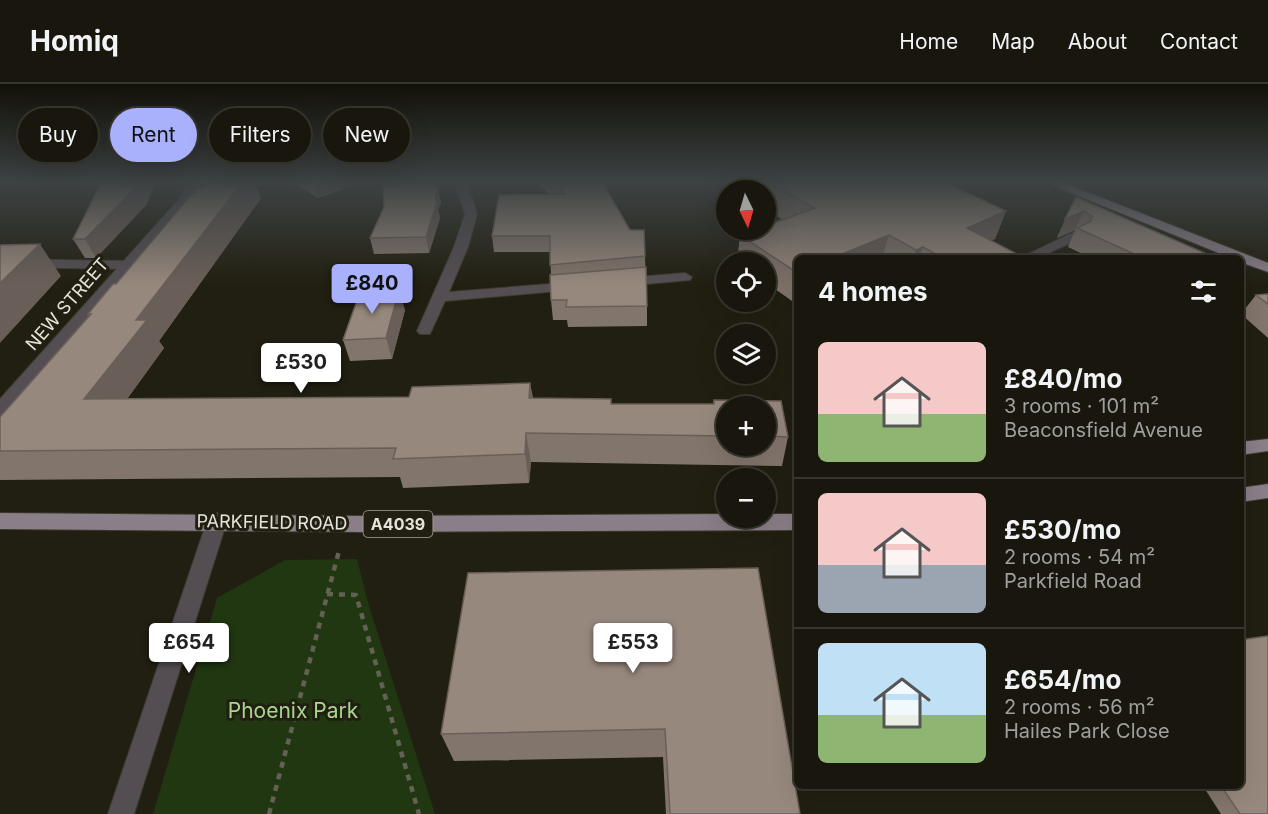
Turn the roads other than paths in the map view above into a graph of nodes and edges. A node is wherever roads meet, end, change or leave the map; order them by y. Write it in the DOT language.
graph roads {
  1 [pos="171,217"];
  2 [pos="470,217"];
  3 [pos="1139,217"];
  4 [pos="1074,236"];
  5 [pos="1033,255"];
  6 [pos="1235,255"];
  7 [pos="1244,259"];
  8 [pos="0,263"];
  9 [pos="128,265"];
  10 [pos="1268,268"];
  11 [pos="685,277"];
  12 [pos="615,283"];
  13 [pos="591,285"];
  14 [pos="439,297"];
  15 [pos="425,331"];
  16 [pos="0,410"];
  17 [pos="1268,445"];
  18 [pos="1244,448"];
  19 [pos="1268,491"];
  20 [pos="1244,494"];
  21 [pos="0,521"];
  22 [pos="217,521"];
  23 [pos="794,522"];
  24 [pos="121,814"];
  1 -- 9 [label="street, NEW STREET"];
  2 -- 14 [label="street"];
  3 -- 6 [label="main road"];
  4 -- 5 [label="street"];
  7 -- 10 [label="main road"];
  8 -- 9 [label="street"];
  9 -- 16 [label="street, NEW STREET"];
  11 -- 12 [label="street"];
  13 -- 14 [label="street"];
  14 -- 15 [label="street"];
  17 -- 18 [label="main road"];
  19 -- 20 [label="main road"];
  21 -- 22 [label="main road, PARKFIELD ROAD / A4039"];
  22 -- 23 [label="main road, PARKFIELD ROAD / A4039"];
  22 -- 24 [label="street"];
}
